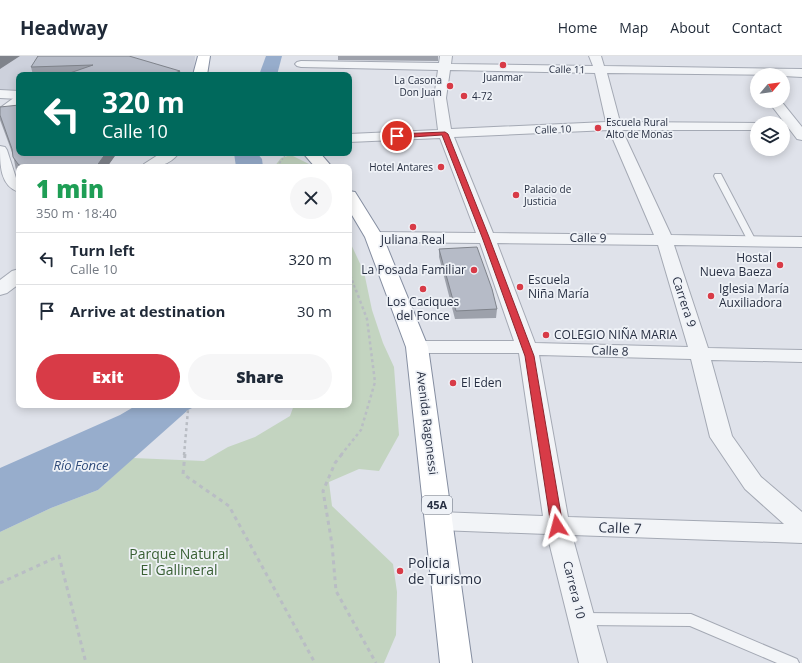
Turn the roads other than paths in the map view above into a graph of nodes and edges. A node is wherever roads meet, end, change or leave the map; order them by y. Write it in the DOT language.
graph roads {
  1 [pos="204,56"];
  2 [pos="445,62"];
  3 [pos="741,62"];
  4 [pos="597,63"];
  5 [pos="301,64"];
  6 [pos="332,65"];
  7 [pos="201,72"];
  8 [pos="750,72"];
  9 [pos="802,73"];
  10 [pos="790,74"];
  11 [pos="750,76"];
  12 [pos="0,94"];
  13 [pos="16,95"];
  14 [pos="16,102"];
  15 [pos="779,108"];
  16 [pos="0,114"];
  17 [pos="614,126"];
  18 [pos="750,126"];
  19 [pos="795,128"];
  20 [pos="445,134"];
  21 [pos="352,138"];
  22 [pos="0,150"];
  23 [pos="146,156"];
  24 [pos="166,156"];
  25 [pos="314,156"];
  26 [pos="139,164"];
  27 [pos="154,164"];
  28 [pos="321,164"];
  29 [pos="718,176"];
  30 [pos="16,185"];
  31 [pos="352,201"];
  32 [pos="374,236"];
  33 [pos="486,237"];
  34 [pos="664,239"];
  35 [pos="752,241"];
  36 [pos="802,242"];
  37 [pos="16,277"];
  38 [pos="0,289"];
  39 [pos="417,347"];
  40 [pos="527,348"];
  41 [pos="700,354"];
  42 [pos="802,356"];
  43 [pos="439,521"];
  44 [pos="557,526"];
  45 [pos="802,526"];
  46 [pos="802,534"];
  47 [pos="581,618"];
  48 [pos="456,663"];
  49 [pos="593,663"];
  50 [pos="792,663"];
  1 -- 7 [label="highway"];
  2 -- 4 [label="street, Calle 11"];
  2 -- 6 [label="street, Calle 11"];
  2 -- 20 [label="street, Carrera 10"];
  3 -- 8 [label="street"];
  4 -- 11 [label="street, Calle 11"];
  4 -- 17 [label="street, Carrera 9"];
  5 -- 6 [label="street, Calle 11"];
  9 -- 10 [label="street, Calle 11"];
  12 -- 13 [label="street"];
  14 -- 16 [label="street"];
  15 -- 19 [label="street"];
  17 -- 18 [label="street, Calle 10"];
  17 -- 20 [label="street, Calle 10"];
  17 -- 34 [label="street, Carrera 9"];
  20 -- 21 [label="street, Calle 10"];
  20 -- 33 [label="street, Carrera 10"];
  22 -- 30 [label="street"];
  23 -- 26 [label="street"];
  24 -- 27 [label="street"];
  25 -- 28 [label="highway"];
  29 -- 35 [label="lane"];
  31 -- 32 [label="highway, Avenida Ragonessi / 45A"];
  32 -- 33 [label="street, Calle 9"];
  32 -- 39 [label="highway, Avenida Ragonessi / 45A"];
  33 -- 34 [label="street, Calle 9"];
  33 -- 40 [label="street, Carrera 10"];
  34 -- 35 [label="street, Calle 9"];
  34 -- 41 [label="street, Carrera 9"];
  35 -- 36 [label="street, Calle 9"];
  37 -- 38 [label="street"];
  39 -- 40 [label="street, Calle 8"];
  39 -- 43 [label="highway, Avenida Ragonessi / 45A"];
  40 -- 41 [label="street, Calle 8"];
  40 -- 44 [label="street, Carrera 10"];
  41 -- 42 [label="street, Calle 8"];
  41 -- 45 [label="street, Carrera 9"];
  43 -- 44 [label="street, Calle 7"];
  43 -- 48 [label="highway, Avenida Ragonessi / 45A"];
  44 -- 46 [label="street, Calle 7"];
  44 -- 47 [label="street, Carrera 10"];
  47 -- 49 [label="street, Carrera 10"];
  47 -- 50 [label="lane"];
}
